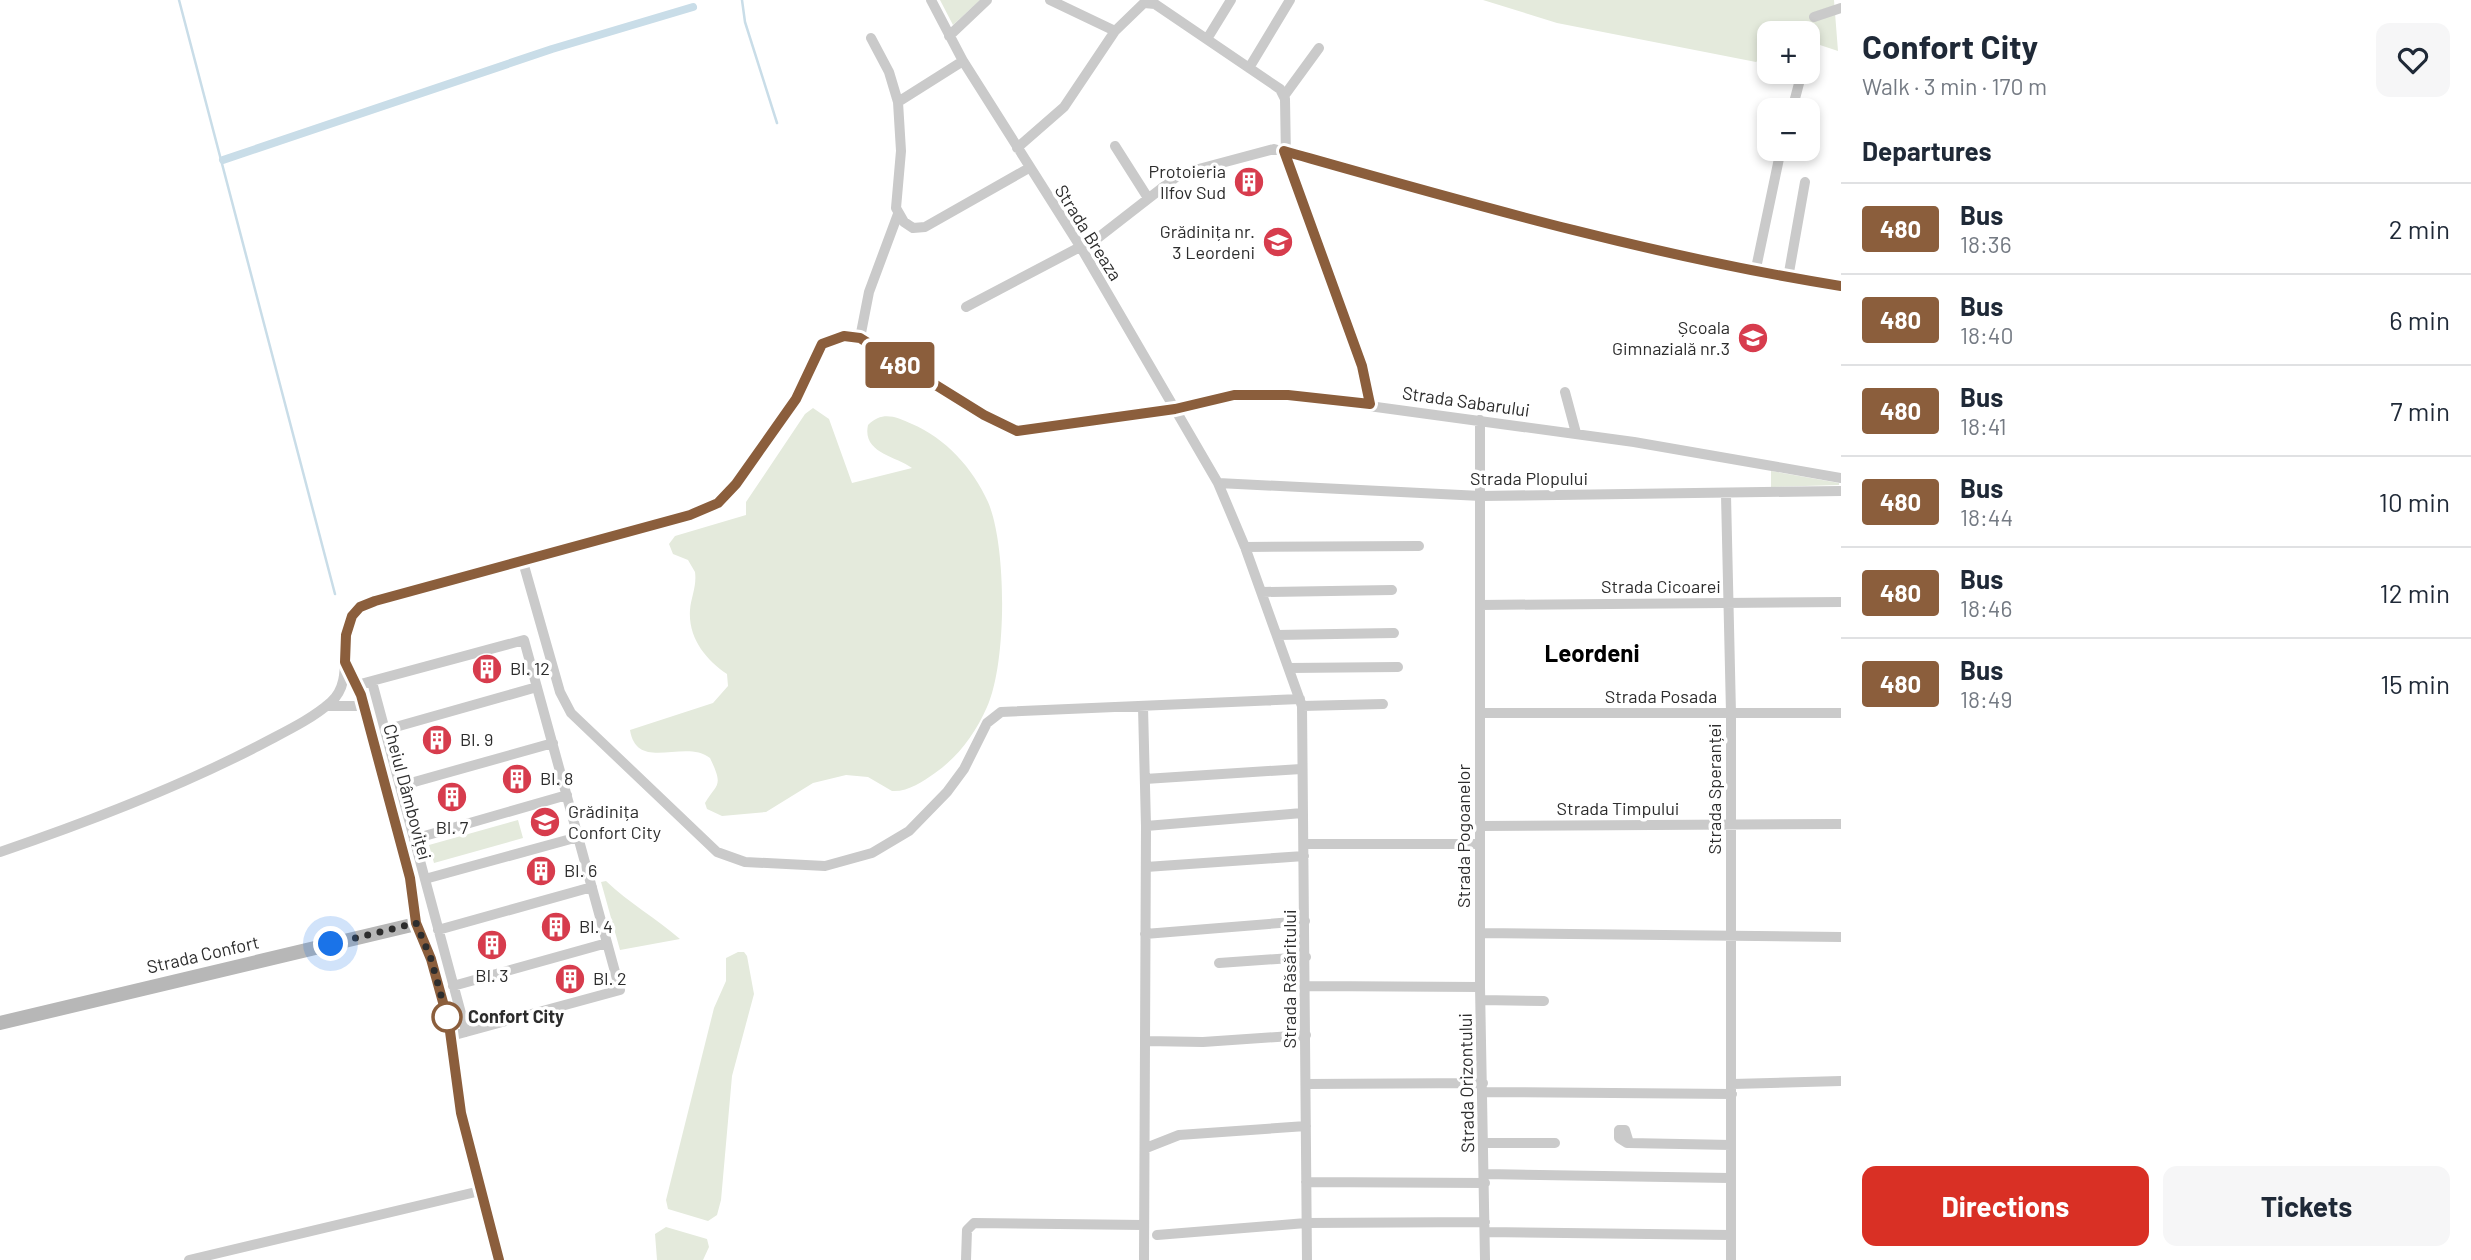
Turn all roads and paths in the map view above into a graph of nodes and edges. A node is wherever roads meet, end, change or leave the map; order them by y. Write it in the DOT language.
graph roads {
  1 [pos="931,0"];
  2 [pos="987,0"];
  3 [pos="1050,0"];
  4 [pos="1231,0"];
  5 [pos="1290,0"];
  6 [pos="1841,8"];
  7 [pos="1814,17"];
  8 [pos="1115,31"];
  9 [pos="949,36"];
  10 [pos="871,38"];
  11 [pos="1208,39"];
  12 [pos="1319,48"];
  13 [pos="963,61"];
  14 [pos="1249,68"];
  15 [pos="1284,96"];
  16 [pos="898,102"];
  17 [pos="1115,146"];
  18 [pos="1017,148"];
  19 [pos="1284,151"];
  20 [pos="1779,161"];
  21 [pos="1029,168"];
  22 [pos="1805,182"];
  23 [pos="1148,198"];
  24 [pos="898,214"];
  25 [pos="1080,246"];
  26 [pos="1755,273"];
  27 [pos="1788,278"];
  28 [pos="1841,286"];
  29 [pos="966,307"];
  30 [pos="860,338"];
  31 [pos="1565,392"];
  32 [pos="1370,404"];
  33 [pos="1175,409"];
  34 [pos="1480,420"];
  35 [pos="1576,433"];
  36 [pos="1841,478"];
  37 [pos="1217,483"];
  38 [pos="1841,491"];
  39 [pos="1726,495"];
  40 [pos="1481,496"];
  41 [pos="1419,546"];
  42 [pos="1245,547"];
  43 [pos="523,562"];
  44 [pos="1392,590"];
  45 [pos="1262,592"];
  46 [pos="1841,602"];
  47 [pos="1728,603"];
  48 [pos="1480,605"];
  49 [pos="1394,633"];
  50 [pos="1278,635"];
  51 [pos="345,662"];
  52 [pos="1398,667"];
  53 [pos="1289,668"];
  54 [pos="372,682"];
  55 [pos="537,687"];
  56 [pos="340,692"];
  57 [pos="361,696"];
  58 [pos="1301,702"];
  59 [pos="1383,704"];
  60 [pos="325,706"];
  61 [pos="1143,708"];
  62 [pos="1480,713"];
  63 [pos="1731,713"];
  64 [pos="1841,713"];
  65 [pos="385,730"];
  66 [pos="552,743"];
  67 [pos="1301,769"];
  68 [pos="1145,779"];
  69 [pos="400,786"];
  70 [pos="567,796"];
  71 [pos="1303,813"];
  72 [pos="1731,824"];
  73 [pos="1841,824"];
  74 [pos="1146,825"];
  75 [pos="1480,825"];
  76 [pos="578,837"];
  77 [pos="415,842"];
  78 [pos="1304,844"];
  79 [pos="1480,844"];
  80 [pos="402,848"];
  81 [pos="0,852"];
  82 [pos="1304,856"];
  83 [pos="1146,867"];
  84 [pos="425,879"];
  85 [pos="592,887"];
  86 [pos="1305,921"];
  87 [pos="416,923"];
  88 [pos="438,930"];
  89 [pos="1480,933"];
  90 [pos="1145,934"];
  91 [pos="1732,936"];
  92 [pos="1841,937"];
  93 [pos="607,943"];
  94 [pos="1306,957"];
  95 [pos="1219,963"];
  96 [pos="453,986"];
  97 [pos="1306,986"];
  98 [pos="1480,987"];
  99 [pos="1481,1000"];
  100 [pos="1544,1001"];
  101 [pos="0,1023"];
  102 [pos="458,1034"];
  103 [pos="1306,1035"];
  104 [pos="1146,1041"];
  105 [pos="1841,1081"];
  106 [pos="1306,1084"];
  107 [pos="1483,1088"];
  108 [pos="1732,1089"];
  109 [pos="1306,1126"];
  110 [pos="1485,1143"];
  111 [pos="1555,1143"];
  112 [pos="1628,1143"];
  113 [pos="1731,1145"];
  114 [pos="1146,1148"];
  115 [pos="1485,1178"];
  116 [pos="1730,1178"];
  117 [pos="1306,1182"];
  118 [pos="480,1191"];
  119 [pos="1306,1223"];
  120 [pos="1143,1225"];
  121 [pos="1485,1227"];
  122 [pos="1157,1235"];
  123 [pos="1731,1235"];
  124 [pos="189,1260"];
  125 [pos="499,1260"];
  126 [pos="966,1260"];
  127 [pos="1144,1260"];
  128 [pos="1307,1260"];
  129 [pos="1485,1260"];
  130 [pos="1731,1260"];
  1 -- 9 [label="street, Strada Breaza"];
  2 -- 9 [label="street"];
  3 -- 8 [label="street"];
  4 -- 11 [label="street"];
  5 -- 14 [label="street"];
  6 -- 7 [label="street"];
  8 -- 11 [label="street"];
  8 -- 18 [label="street"];
  9 -- 13 [label="street, Strada Breaza"];
  10 -- 16 [label="street"];
  11 -- 14 [label="street"];
  12 -- 15 [label="street"];
  13 -- 16 [label="street"];
  13 -- 18 [label="street, Strada Breaza"];
  14 -- 15 [label="street"];
  15 -- 19 [label="street"];
  16 -- 24 [label="street"];
  17 -- 23 [label="street"];
  18 -- 21 [label="street, Strada Breaza"];
  19 -- 23 [label="street"];
  19 -- 26 [label="street"];
  19 -- 32 [label="street"];
  20 -- 26 [label="street"];
  21 -- 24 [label="street"];
  21 -- 25 [label="street, Strada Breaza"];
  22 -- 27 [label="street"];
  23 -- 25 [label="street"];
  24 -- 30 [label="street"];
  25 -- 29 [label="street"];
  25 -- 33 [label="street, Strada Breaza"];
  26 -- 27 [label="street"];
  27 -- 28 [label="street"];
  30 -- 33 [label="street, Strada Sabarului"];
  30 -- 43 [label="street"];
  31 -- 35 [label="street"];
  32 -- 33 [label="street, Strada Sabarului"];
  32 -- 34 [label="street, Strada Sabarului"];
  33 -- 37 [label="street, Strada Breaza"];
  34 -- 35 [label="street, Strada Sabarului"];
  34 -- 40 [label="street, Strada Pogoanelor"];
  35 -- 36 [label="street, Strada Sabarului"];
  37 -- 40 [label="street, Strada Plopului"];
  37 -- 42 [label="street, Strada Răsăritului"];
  38 -- 39 [label="street, Strada Plopului"];
  39 -- 40 [label="street, Strada Plopului"];
  39 -- 47 [label="street, Strada Speranței"];
  40 -- 48 [label="street, Strada Pogoanelor"];
  41 -- 42 [label="street"];
  42 -- 45 [label="street, Strada Răsăritului"];
  43 -- 51 [label="street"];
  43 -- 61 [label="street"];
  44 -- 45 [label="street"];
  45 -- 50 [label="street, Strada Răsăritului"];
  46 -- 47 [label="street, Strada Cicoarei"];
  47 -- 48 [label="street, Strada Cicoarei"];
  47 -- 63 [label="street, Strada Speranței"];
  48 -- 62 [label="street, Strada Pogoanelor"];
  49 -- 50 [label="street"];
  50 -- 53 [label="street, Strada Răsăritului"];
  51 -- 56 [label="street"];
  51 -- 57 [label="street, Cheiul Dâmboviței"];
  52 -- 53 [label="street"];
  53 -- 58 [label="street, Strada Răsăritului"];
  54 -- 55 [label="street"];
  54 -- 57 [label="street"];
  54 -- 65 [label="street"];
  55 -- 65 [label="street"];
  55 -- 66 [label="street"];
  56 -- 57 [label="street"];
  56 -- 60 [label="street"];
  57 -- 60 [label="street"];
  57 -- 80 [label="street, Cheiul Dâmboviței"];
  58 -- 59 [label="street"];
  58 -- 61 [label="street"];
  58 -- 67 [label="street, Strada Răsăritului"];
  60 -- 81 [label="street"];
  61 -- 68 [label="street"];
  62 -- 63 [label="street, Strada Posada"];
  62 -- 75 [label="street, Strada Pogoanelor"];
  63 -- 64 [label="street, Strada Posada"];
  63 -- 72 [label="street, Strada Speranței"];
  65 -- 69 [label="street"];
  66 -- 69 [label="street"];
  66 -- 70 [label="street"];
  67 -- 68 [label="street"];
  67 -- 71 [label="street, Strada Răsăritului"];
  68 -- 74 [label="street"];
  69 -- 77 [label="street"];
  70 -- 76 [label="street"];
  70 -- 77 [label="street"];
  71 -- 74 [label="street"];
  71 -- 78 [label="street, Strada Răsăritului"];
  72 -- 73 [label="street, Strada Timpului"];
  72 -- 75 [label="street, Strada Timpului"];
  72 -- 91 [label="street, Strada Speranței"];
  74 -- 83 [label="street"];
  75 -- 79 [label="street, Strada Pogoanelor"];
  76 -- 84 [label="street"];
  76 -- 85 [label="street"];
  77 -- 80 [label="street"];
  77 -- 84 [label="street"];
  78 -- 79 [label="street"];
  78 -- 82 [label="street, Strada Răsăritului"];
  79 -- 89 [label="street, Strada Pogoanelor"];
  80 -- 87 [label="street, Cheiul Dâmboviței"];
  82 -- 83 [label="street"];
  82 -- 86 [label="street, Strada Răsăritului"];
  83 -- 90 [label="street"];
  84 -- 88 [label="street"];
  85 -- 88 [label="street"];
  85 -- 93 [label="street"];
  86 -- 90 [label="street"];
  86 -- 94 [label="street, Strada Răsăritului"];
  87 -- 101 [label="street, Strada Confort"];
  87 -- 102 [label="street, Cheiul Dâmboviței"];
  88 -- 96 [label="street"];
  89 -- 91 [label="street, Strada Pogoanelor"];
  89 -- 98 [label="street, Strada Orizontului"];
  90 -- 104 [label="street"];
  91 -- 92 [label="street, Strada Pogoanelor"];
  91 -- 108 [label="street, Strada Speranței"];
  93 -- 96 [label="street"];
  93 -- 102 [label="street"];
  94 -- 95 [label="street"];
  94 -- 97 [label="street, Strada Răsăritului"];
  96 -- 102 [label="street"];
  97 -- 98 [label="street"];
  97 -- 103 [label="street, Strada Răsăritului"];
  98 -- 99 [label="street, Strada Orizontului"];
  99 -- 100 [label="street"];
  99 -- 107 [label="street, Strada Orizontului"];
  102 -- 118 [label="street, Cheiul Dâmboviței"];
  103 -- 104 [label="street"];
  103 -- 106 [label="street, Strada Răsăritului"];
  104 -- 114 [label="street"];
  105 -- 108 [label="street"];
  106 -- 107 [label="street"];
  106 -- 109 [label="street, Strada Răsăritului"];
  107 -- 108 [label="street"];
  107 -- 110 [label="street, Strada Orizontului"];
  108 -- 113 [label="street, Strada Speranței"];
  109 -- 114 [label="street"];
  109 -- 117 [label="street, Strada Răsăritului"];
  110 -- 111 [label="street"];
  110 -- 115 [label="street, Strada Orizontului"];
  112 -- 113 [label="street"];
  113 -- 116 [label="street, Strada Speranței"];
  114 -- 120 [label="street"];
  115 -- 116 [label="street"];
  115 -- 117 [label="street"];
  115 -- 121 [label="street, Strada Orizontului"];
  116 -- 123 [label="street, Strada Speranței"];
  117 -- 119 [label="street, Strada Răsăritului"];
  118 -- 124 [label="street"];
  118 -- 125 [label="street, Cheiul Dâmboviței"];
  119 -- 121 [label="street"];
  119 -- 122 [label="street"];
  119 -- 128 [label="street, Strada Răsăritului"];
  120 -- 126 [label="street"];
  120 -- 127 [label="street"];
  121 -- 123 [label="street"];
  121 -- 129 [label="street, Strada Orizontului"];
  123 -- 130 [label="street, Strada Speranței"];
}
